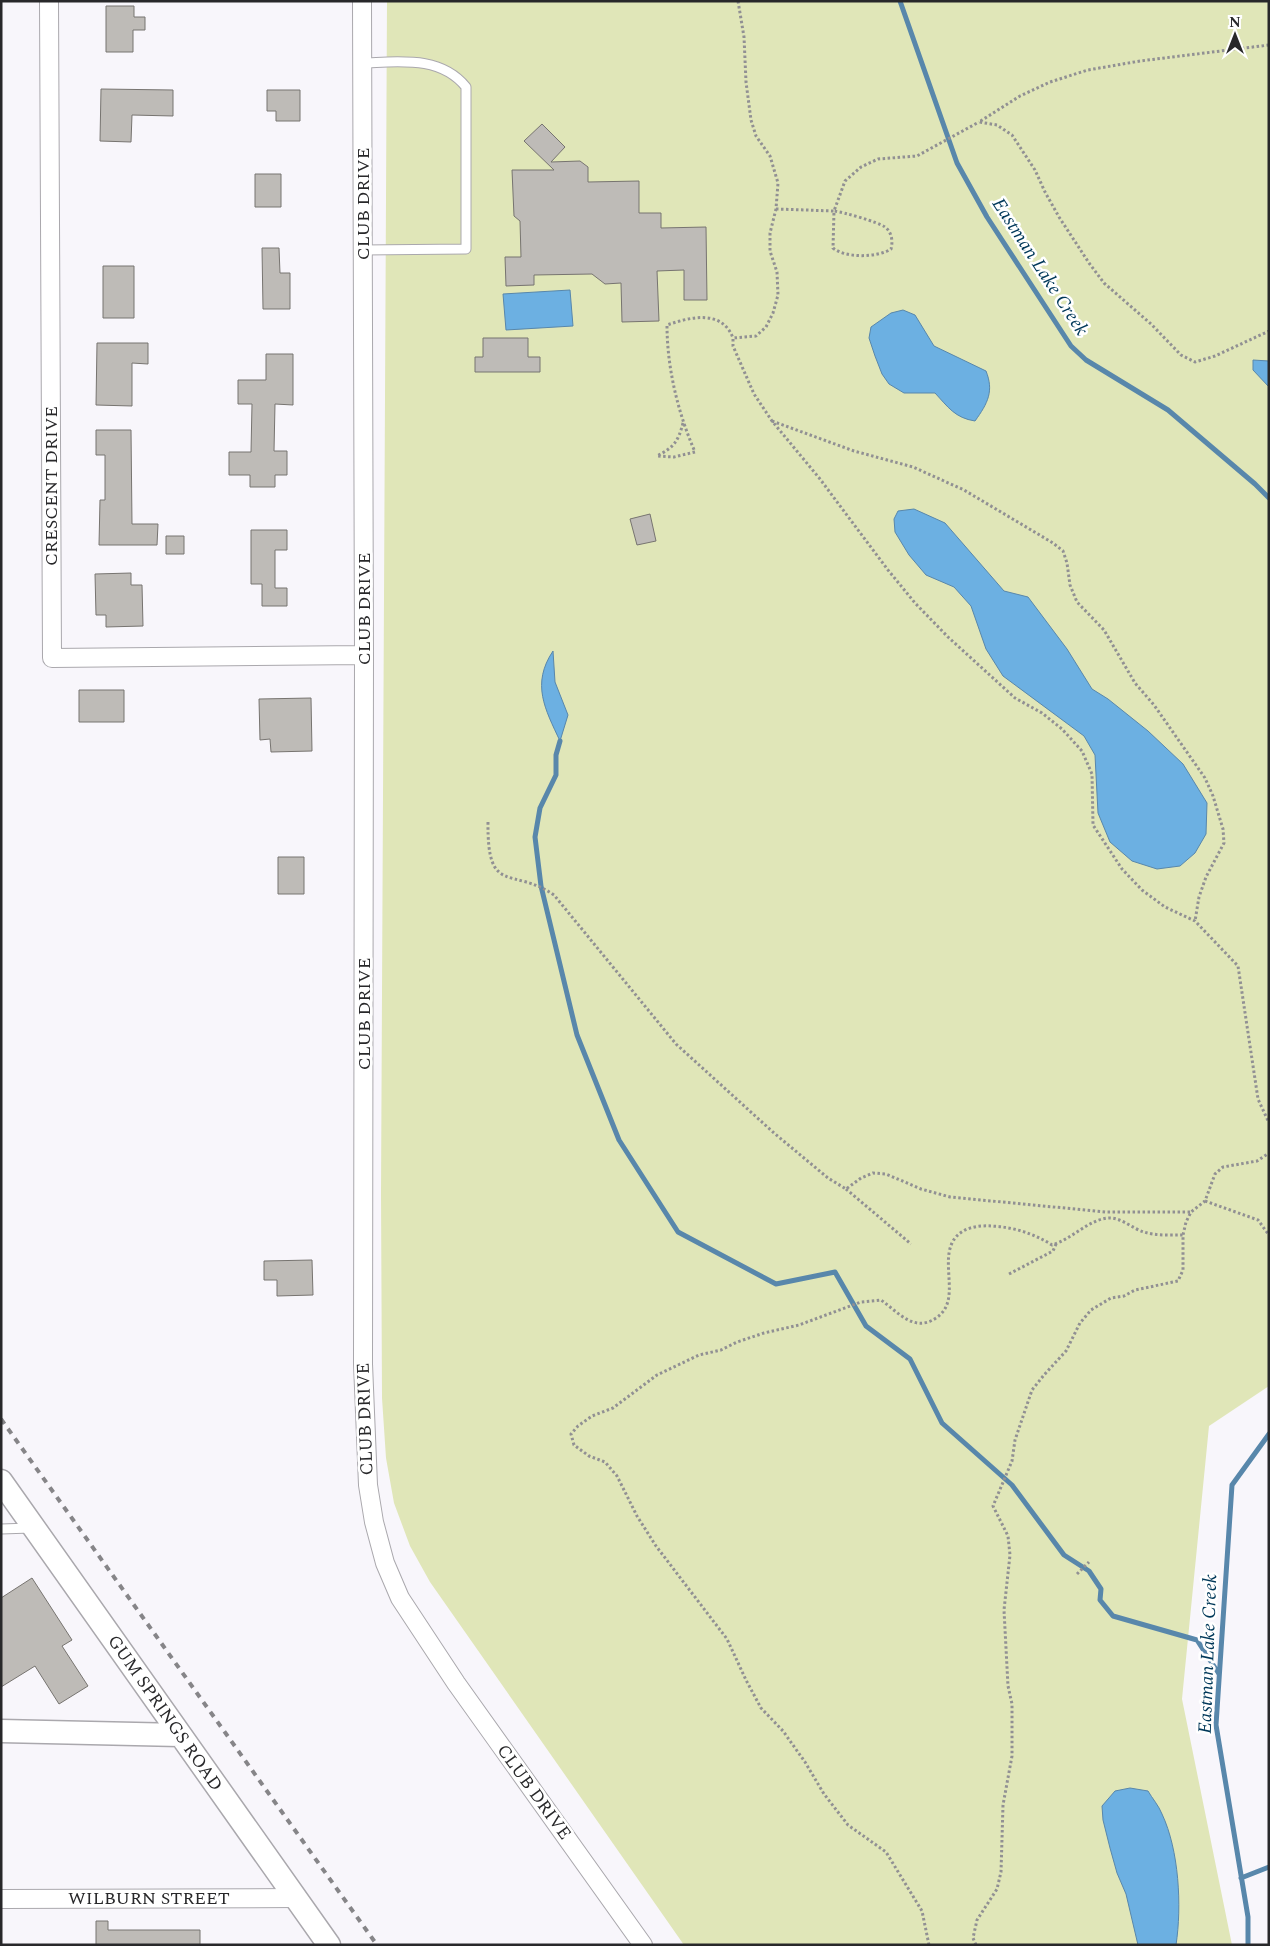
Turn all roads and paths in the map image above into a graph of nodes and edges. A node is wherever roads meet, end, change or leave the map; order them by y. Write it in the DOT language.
graph roads {
  1 [pos="50,1"];
  2 [pos="362,1"];
  3 [pos="738,1"];
  4 [pos="1269,45"];
  5 [pos="362,62"];
  6 [pos="979,122"];
  7 [pos="776,209"];
  8 [pos="834,211"];
  9 [pos="363,250"];
  10 [pos="1269,331"];
  11 [pos="733,338"];
  12 [pos="772,420"];
  13 [pos="683,423"];
  14 [pos="364,655"];
  15 [pos="488,822"];
  16 [pos="1195,921"];
  17 [pos="1269,1122"];
  18 [pos="1269,1153"];
  19 [pos="846,1190"];
  20 [pos="1205,1201"];
  21 [pos="1190,1212"];
  22 [pos="1183,1234"];
  23 [pos="1269,1235"];
  24 [pos="911,1244"];
  25 [pos="1056,1244"];
  26 [pos="1009,1274"];
  27 [pos="1,1481"];
  28 [pos="35,1528"];
  29 [pos="1,1529"];
  30 [pos="1089,1562"];
  31 [pos="1077,1574"];
  32 [pos="1,1730"];
  33 [pos="180,1735"];
  34 [pos="296,1898"];
  35 [pos="1,1899"];
  36 [pos="329,1945"];
  37 [pos="643,1945"];
  38 [pos="929,1945"];
  39 [pos="976,1945"];
  1 -- 14 [label="street, CRESCENT DRIVE"];
  2 -- 5 [label="street, CLUB DRIVE"];
  3 -- 7 [label="path"];
  4 -- 6 [label="path"];
  5 -- 9 [label="street, CLUB DRIVE"];
  5 -- 9 [label="lane"];
  6 -- 8 [label="path"];
  6 -- 10 [label="path"];
  7 -- 8 [label="path"];
  7 -- 11 [label="path"];
  8 -- 8 [label="path"];
  9 -- 14 [label="street, CLUB DRIVE"];
  11 -- 12 [label="path"];
  11 -- 13 [label="path"];
  12 -- 16 [label="path"];
  12 -- 16 [label="path"];
  13 -- 13 [label="path"];
  14 -- 37 [label="street, CLUB DRIVE"];
  15 -- 19 [label="path"];
  16 -- 17 [label="path"];
  18 -- 20 [label="path"];
  19 -- 21 [label="path"];
  19 -- 24 [label="path"];
  20 -- 21 [label="path"];
  20 -- 23 [label="path"];
  21 -- 22 [label="path"];
  22 -- 25 [label="path"];
  22 -- 39 [label="path"];
  25 -- 26 [label="path"];
  25 -- 38 [label="path"];
  27 -- 28 [label="street, GUM SPRINGS ROAD"];
  28 -- 29 [label="lane"];
  28 -- 33 [label="street, GUM SPRINGS ROAD"];
  30 -- 31 [label="path"];
  32 -- 33 [label="street"];
  33 -- 34 [label="street, GUM SPRINGS ROAD"];
  34 -- 35 [label="street, WILBURN STREET"];
  34 -- 36 [label="street, GUM SPRINGS ROAD"];
}
